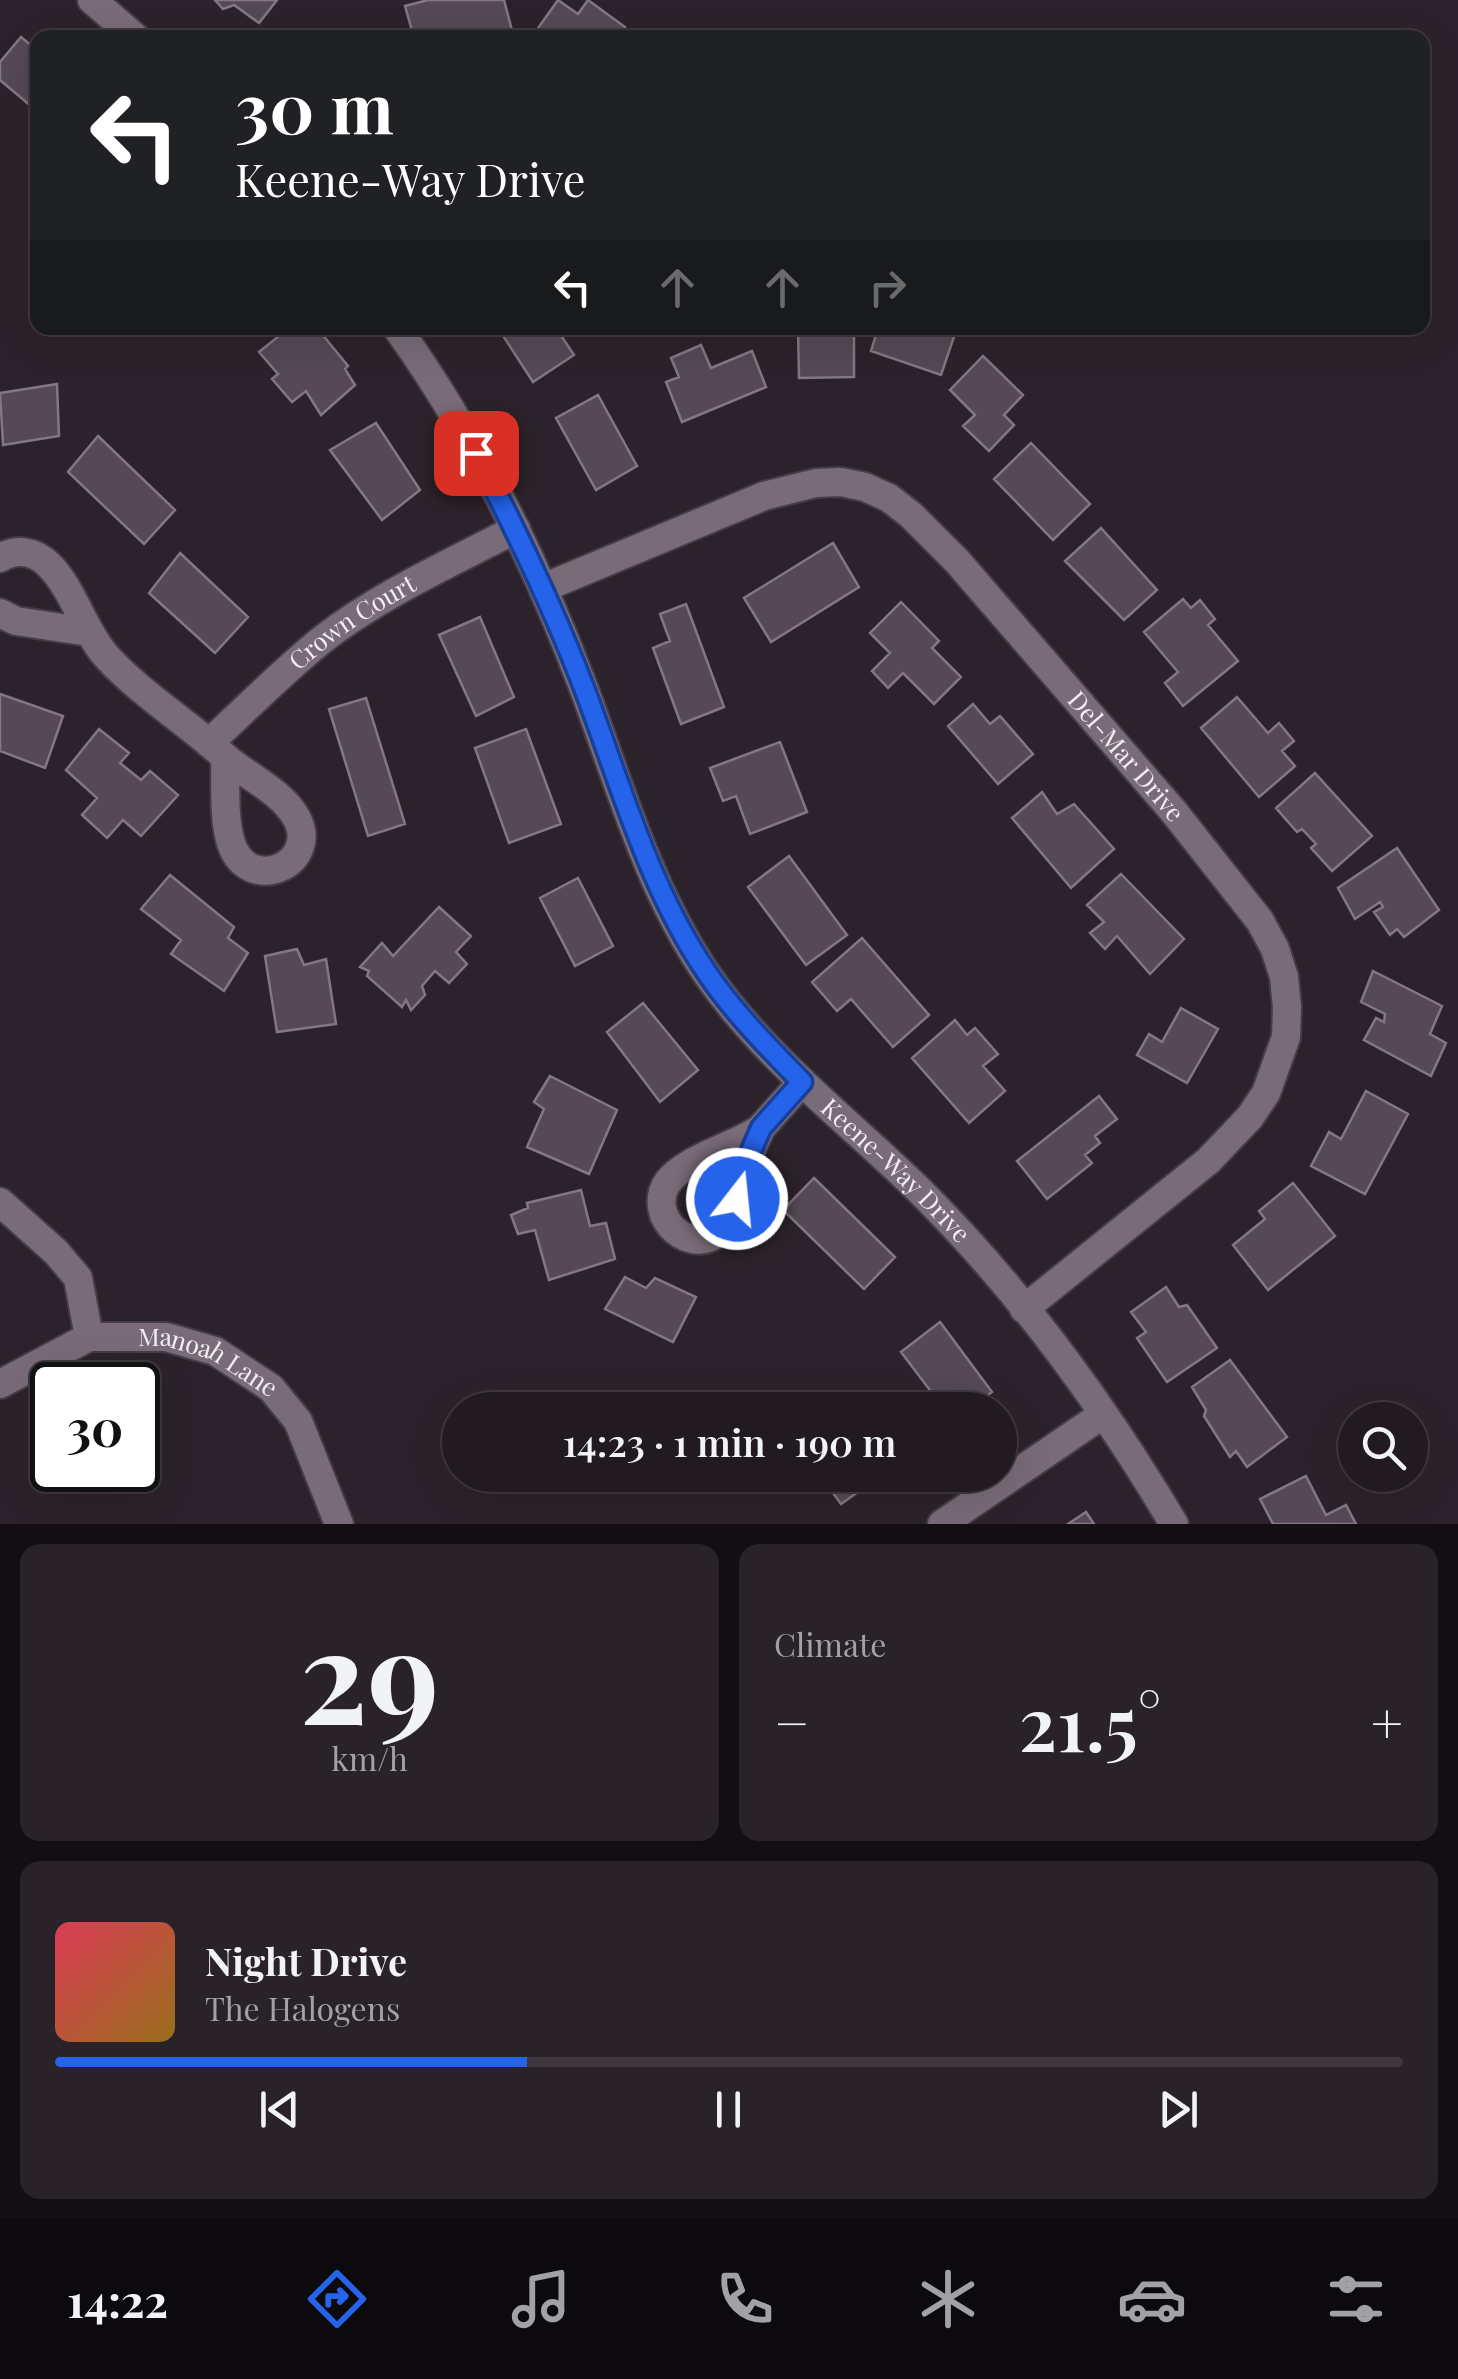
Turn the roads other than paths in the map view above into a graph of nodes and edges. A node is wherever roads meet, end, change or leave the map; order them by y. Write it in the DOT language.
graph roads {
  1 [pos="92,0"];
  2 [pos="127,30"];
  3 [pos="401,335"];
  4 [pos="516,530"];
  5 [pos="0,558"];
  6 [pos="543,588"];
  7 [pos="0,613"];
  8 [pos="89,632"];
  9 [pos="802,1082"];
  10 [pos="761,1128"];
  11 [pos="0,1202"];
  12 [pos="1024,1308"];
  13 [pos="88,1337"];
  14 [pos="0,1384"];
  15 [pos="1102,1414"];
  16 [pos="339,1524"];
  17 [pos="942,1524"];
  18 [pos="1174,1524"];
  1 -- 2 [label="street"];
  3 -- 4 [label="street, Keene-Way Drive"];
  4 -- 6 [label="street, Keene-Way Drive"];
  4 -- 8 [label="street, Crown Court"];
  5 -- 8 [label="street, Crown Court"];
  6 -- 9 [label="street, Keene-Way Drive"];
  6 -- 12 [label="street, Del-Mar Drive"];
  7 -- 8 [label="street"];
  9 -- 10 [label="street"];
  9 -- 12 [label="street, Keene-Way Drive"];
  11 -- 13 [label="street"];
  12 -- 15 [label="street, Keene-Way Drive"];
  13 -- 14 [label="street, Manoah Lane"];
  13 -- 16 [label="street, Manoah Lane"];
  15 -- 17 [label="street"];
  15 -- 18 [label="street, Keene-Way Drive"];
}
